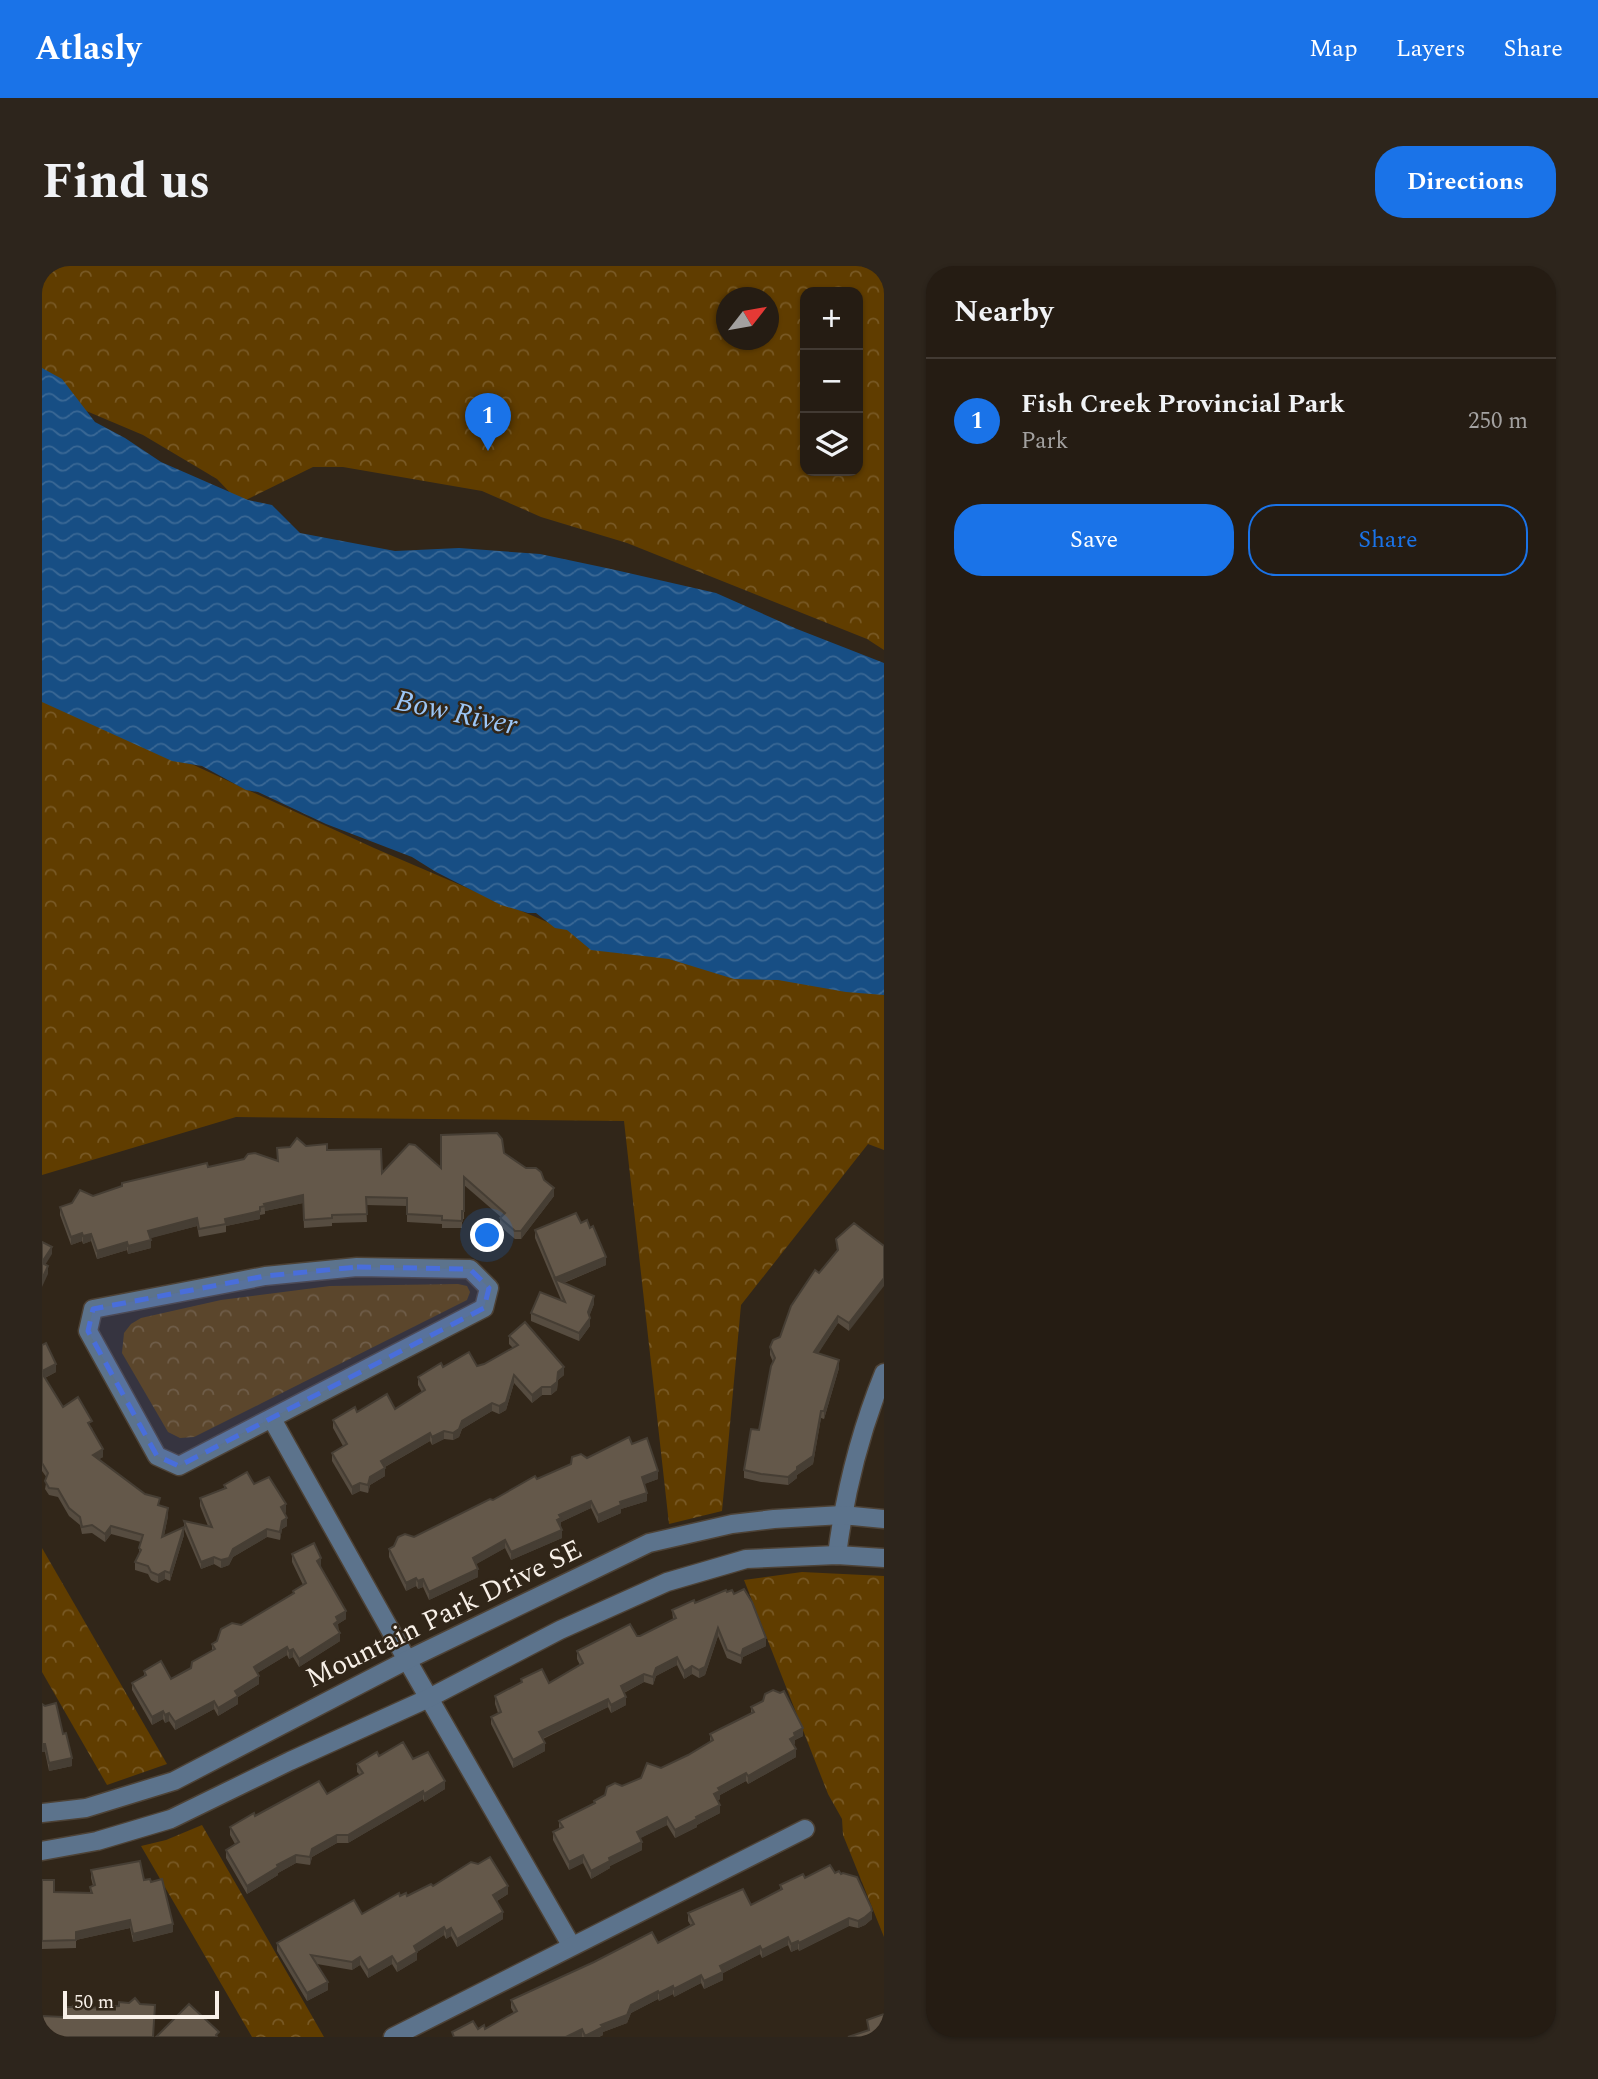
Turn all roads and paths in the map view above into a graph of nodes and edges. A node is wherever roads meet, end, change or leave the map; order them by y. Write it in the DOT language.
graph roads {
  1 [pos="884,1373"];
  2 [pos="272,1419"];
  3 [pos="842,1515"];
  4 [pos="884,1519"];
  5 [pos="837,1555"];
  6 [pos="884,1558"];
  7 [pos="407,1660"];
  8 [pos="429,1698"];
  9 [pos="42,1813"];
  10 [pos="805,1829"];
  11 [pos="42,1851"];
  12 [pos="571,1945"];
  13 [pos="393,2037"];
  1 -- 3 [label="street"];
  2 -- 2 [label="street"];
  2 -- 7 [label="street"];
  3 -- 4 [label="street, Mountain Park Drive SE"];
  3 -- 5 [label="street"];
  3 -- 7 [label="street, Mountain Park Drive SE"];
  5 -- 6 [label="street"];
  5 -- 8 [label="street"];
  7 -- 8 [label="street"];
  7 -- 9 [label="street, Mountain Park Drive SE"];
  8 -- 11 [label="street"];
  8 -- 12 [label="street"];
  10 -- 12 [label="street"];
  12 -- 13 [label="street"];
}
